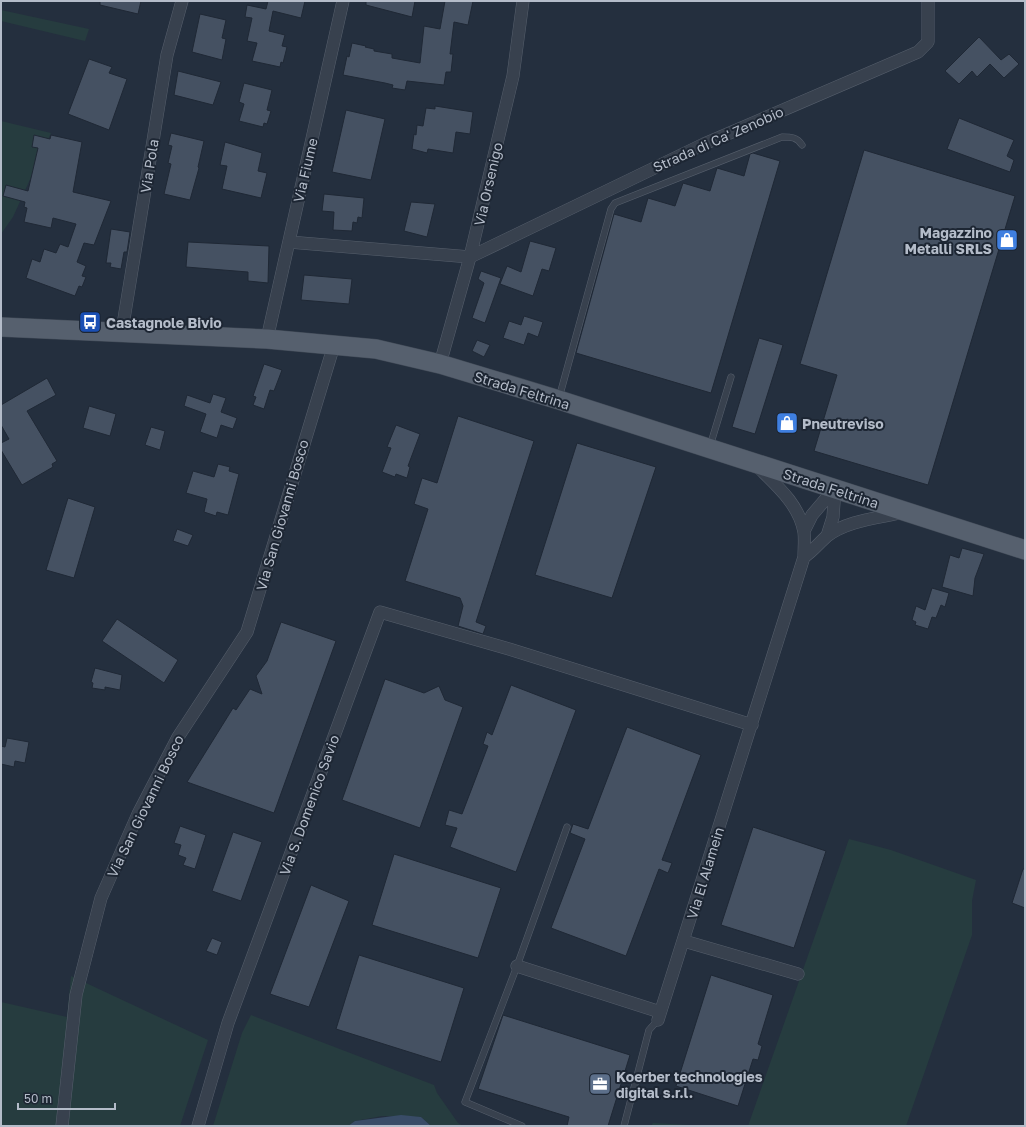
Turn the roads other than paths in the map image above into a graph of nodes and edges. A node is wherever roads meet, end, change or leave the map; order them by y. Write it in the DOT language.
graph roads {
  1 [pos="182,1"];
  2 [pos="343,1"];
  3 [pos="523,1"];
  4 [pos="928,1"];
  5 [pos="802,145"];
  6 [pos="289,242"];
  7 [pos="470,257"];
  8 [pos="1,327"];
  9 [pos="122,331"];
  10 [pos="267,340"];
  11 [pos="334,345"];
  12 [pos="440,364"];
  13 [pos="731,377"];
  14 [pos="559,400"];
  15 [pos="708,449"];
  16 [pos="753,463"];
  17 [pos="835,488"];
  18 [pos="906,512"];
  19 [pos="804,531"];
  20 [pos="827,536"];
  21 [pos="1025,550"];
  22 [pos="804,557"];
  23 [pos="752,725"];
  24 [pos="567,827"];
  25 [pos="684,941"];
  26 [pos="517,966"];
  27 [pos="798,974"];
  28 [pos="659,1016"];
  29 [pos="62,1126"];
  30 [pos="198,1126"];
  31 [pos="522,1126"];
  32 [pos="624,1126"];
  1 -- 9 [label="street, Via Pola"];
  2 -- 6 [label="street, Via Fiume"];
  3 -- 7 [label="street, Via Orsenigo"];
  4 -- 7 [label="street, Strada di Ca' Zenobio"];
  5 -- 14 [label="lane"];
  6 -- 7 [label="street"];
  6 -- 10 [label="street, Via Fiume"];
  7 -- 12 [label="street, Via Orsenigo"];
  8 -- 9 [label="main road, Strada Feltrina"];
  9 -- 10 [label="main road, Strada Feltrina"];
  10 -- 11 [label="main road, Strada Feltrina"];
  11 -- 12 [label="main road, Strada Feltrina"];
  11 -- 29 [label="street, Via San Giovanni Bosco"];
  12 -- 14 [label="main road, Strada Feltrina"];
  13 -- 15 [label="lane"];
  14 -- 15 [label="main road, Strada Feltrina"];
  15 -- 16 [label="main road, Strada Feltrina"];
  16 -- 17 [label="main road, Strada Feltrina"];
  16 -- 19 [label="street, Via El Alamein"];
  17 -- 18 [label="main road, Strada Feltrina"];
  17 -- 19 [label="street"];
  17 -- 20 [label="street"];
  18 -- 20 [label="street"];
  18 -- 21 [label="main road, Strada Feltrina"];
  19 -- 22 [label="street, Via El Alamein"];
  20 -- 22 [label="street"];
  22 -- 23 [label="street, Via El Alamein"];
  23 -- 25 [label="street, Via El Alamein"];
  23 -- 30 [label="street, Via S. Domenico Savio"];
  24 -- 26 [label="lane"];
  25 -- 27 [label="street"];
  25 -- 28 [label="street, Via El Alamein"];
  26 -- 28 [label="street"];
  26 -- 31 [label="lane"];
  28 -- 32 [label="lane"];
}
